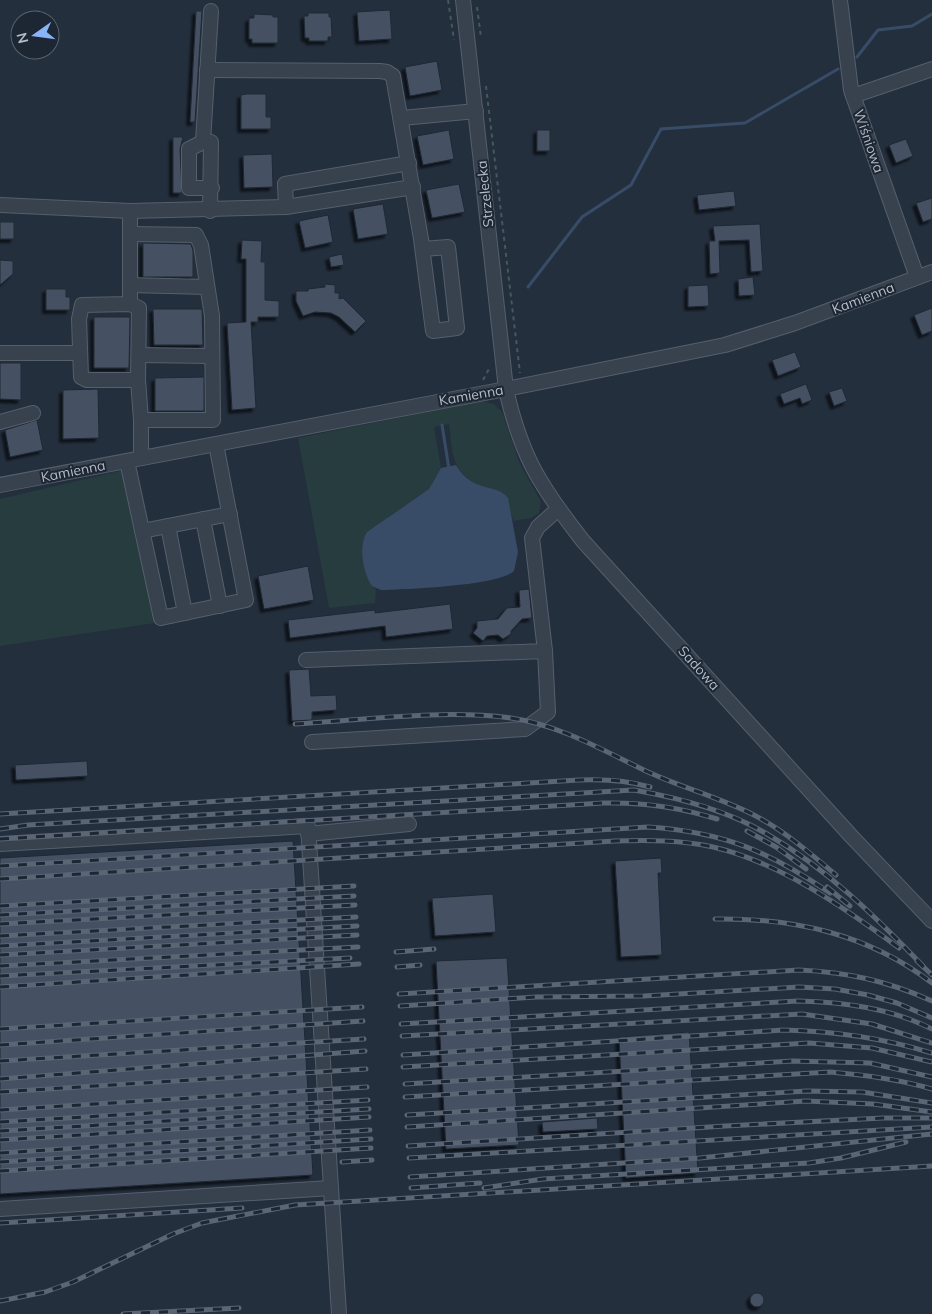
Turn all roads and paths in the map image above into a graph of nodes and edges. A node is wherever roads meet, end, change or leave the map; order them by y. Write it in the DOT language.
graph roads {
  1 [pos="448,0"];
  2 [pos="463,0"];
  3 [pos="476,0"];
  4 [pos="840,0"];
  5 [pos="211,11"];
  6 [pos="480,39"];
  7 [pos="455,48"];
  8 [pos="932,69"];
  9 [pos="207,70"];
  10 [pos="484,81"];
  11 [pos="853,96"];
  12 [pos="476,111"];
  13 [pos="402,118"];
  14 [pos="203,142"];
  15 [pos="409,163"];
  16 [pos="413,187"];
  17 [pos="212,188"];
  18 [pos="0,205"];
  19 [pos="286,207"];
  20 [pos="210,210"];
  21 [pos="130,211"];
  22 [pos="130,234"];
  23 [pos="423,249"];
  24 [pos="932,272"];
  25 [pos="917,277"];
  26 [pos="130,285"];
  27 [pos="207,287"];
  28 [pos="130,304"];
  29 [pos="0,353"];
  30 [pos="80,353"];
  31 [pos="139,355"];
  32 [pos="212,356"];
  33 [pos="489,360"];
  34 [pos="529,374"];
  35 [pos="138,380"];
  36 [pos="506,389"];
  37 [pos="477,394"];
  38 [pos="33,413"];
  39 [pos="141,420"];
  40 [pos="0,422"];
  41 [pos="216,444"];
  42 [pos="134,460"];
  43 [pos="0,485"];
  44 [pos="558,509"];
  45 [pos="230,514"];
  46 [pos="204,519"];
  47 [pos="168,526"];
  48 [pos="142,530"];
  49 [pos="220,606"];
  50 [pos="185,613"];
  51 [pos="545,651"];
  52 [pos="306,660"];
  53 [pos="312,742"];
  54 [pos="410,824"];
  55 [pos="308,834"];
  56 [pos="0,844"];
  57 [pos="932,921"];
  58 [pos="331,1188"];
  59 [pos="0,1209"];
  60 [pos="339,1314"];
  1 -- 7 [label="path"];
  2 -- 12 [label="street, Strzelecka"];
  3 -- 6 [label="path"];
  4 -- 11 [label="street, Wiśniowa"];
  5 -- 9 [label="street"];
  8 -- 11 [label="street"];
  9 -- 13 [label="street"];
  9 -- 14 [label="street"];
  10 -- 34 [label="path"];
  11 -- 25 [label="street, Wiśniowa"];
  12 -- 13 [label="street"];
  12 -- 36 [label="street, Strzelecka"];
  13 -- 15 [label="street"];
  14 -- 17 [label="street"];
  14 -- 17 [label="street"];
  15 -- 16 [label="street"];
  15 -- 19 [label="street"];
  16 -- 19 [label="street"];
  16 -- 23 [label="street"];
  17 -- 20 [label="street"];
  18 -- 21 [label="street"];
  19 -- 20 [label="street"];
  20 -- 21 [label="street"];
  21 -- 22 [label="street"];
  22 -- 26 [label="street"];
  22 -- 27 [label="street"];
  23 -- 23 [label="street"];
  24 -- 25 [label="street, Kamienna"];
  25 -- 36 [label="street, Kamienna"];
  26 -- 27 [label="street"];
  26 -- 28 [label="street"];
  27 -- 32 [label="street"];
  28 -- 30 [label="street"];
  28 -- 31 [label="street"];
  29 -- 30 [label="street"];
  30 -- 35 [label="street"];
  31 -- 32 [label="street"];
  31 -- 35 [label="street"];
  32 -- 39 [label="street"];
  33 -- 37 [label="path"];
  35 -- 39 [label="street"];
  36 -- 37 [label="street, Kamienna"];
  36 -- 44 [label="street, Sadowa"];
  37 -- 41 [label="street, Kamienna"];
  38 -- 40 [label="street"];
  39 -- 42 [label="street"];
  41 -- 42 [label="street, Kamienna"];
  41 -- 45 [label="street"];
  42 -- 43 [label="street, Kamienna"];
  42 -- 48 [label="street"];
  44 -- 51 [label="street"];
  44 -- 57 [label="street, Sadowa"];
  45 -- 46 [label="street"];
  45 -- 49 [label="street"];
  46 -- 47 [label="street"];
  46 -- 49 [label="street"];
  47 -- 48 [label="street"];
  47 -- 50 [label="street"];
  48 -- 50 [label="street"];
  49 -- 50 [label="street"];
  51 -- 52 [label="street"];
  51 -- 53 [label="street"];
  54 -- 55 [label="street"];
  55 -- 56 [label="street"];
  55 -- 58 [label="street"];
  58 -- 59 [label="street"];
  58 -- 60 [label="street"];
}
